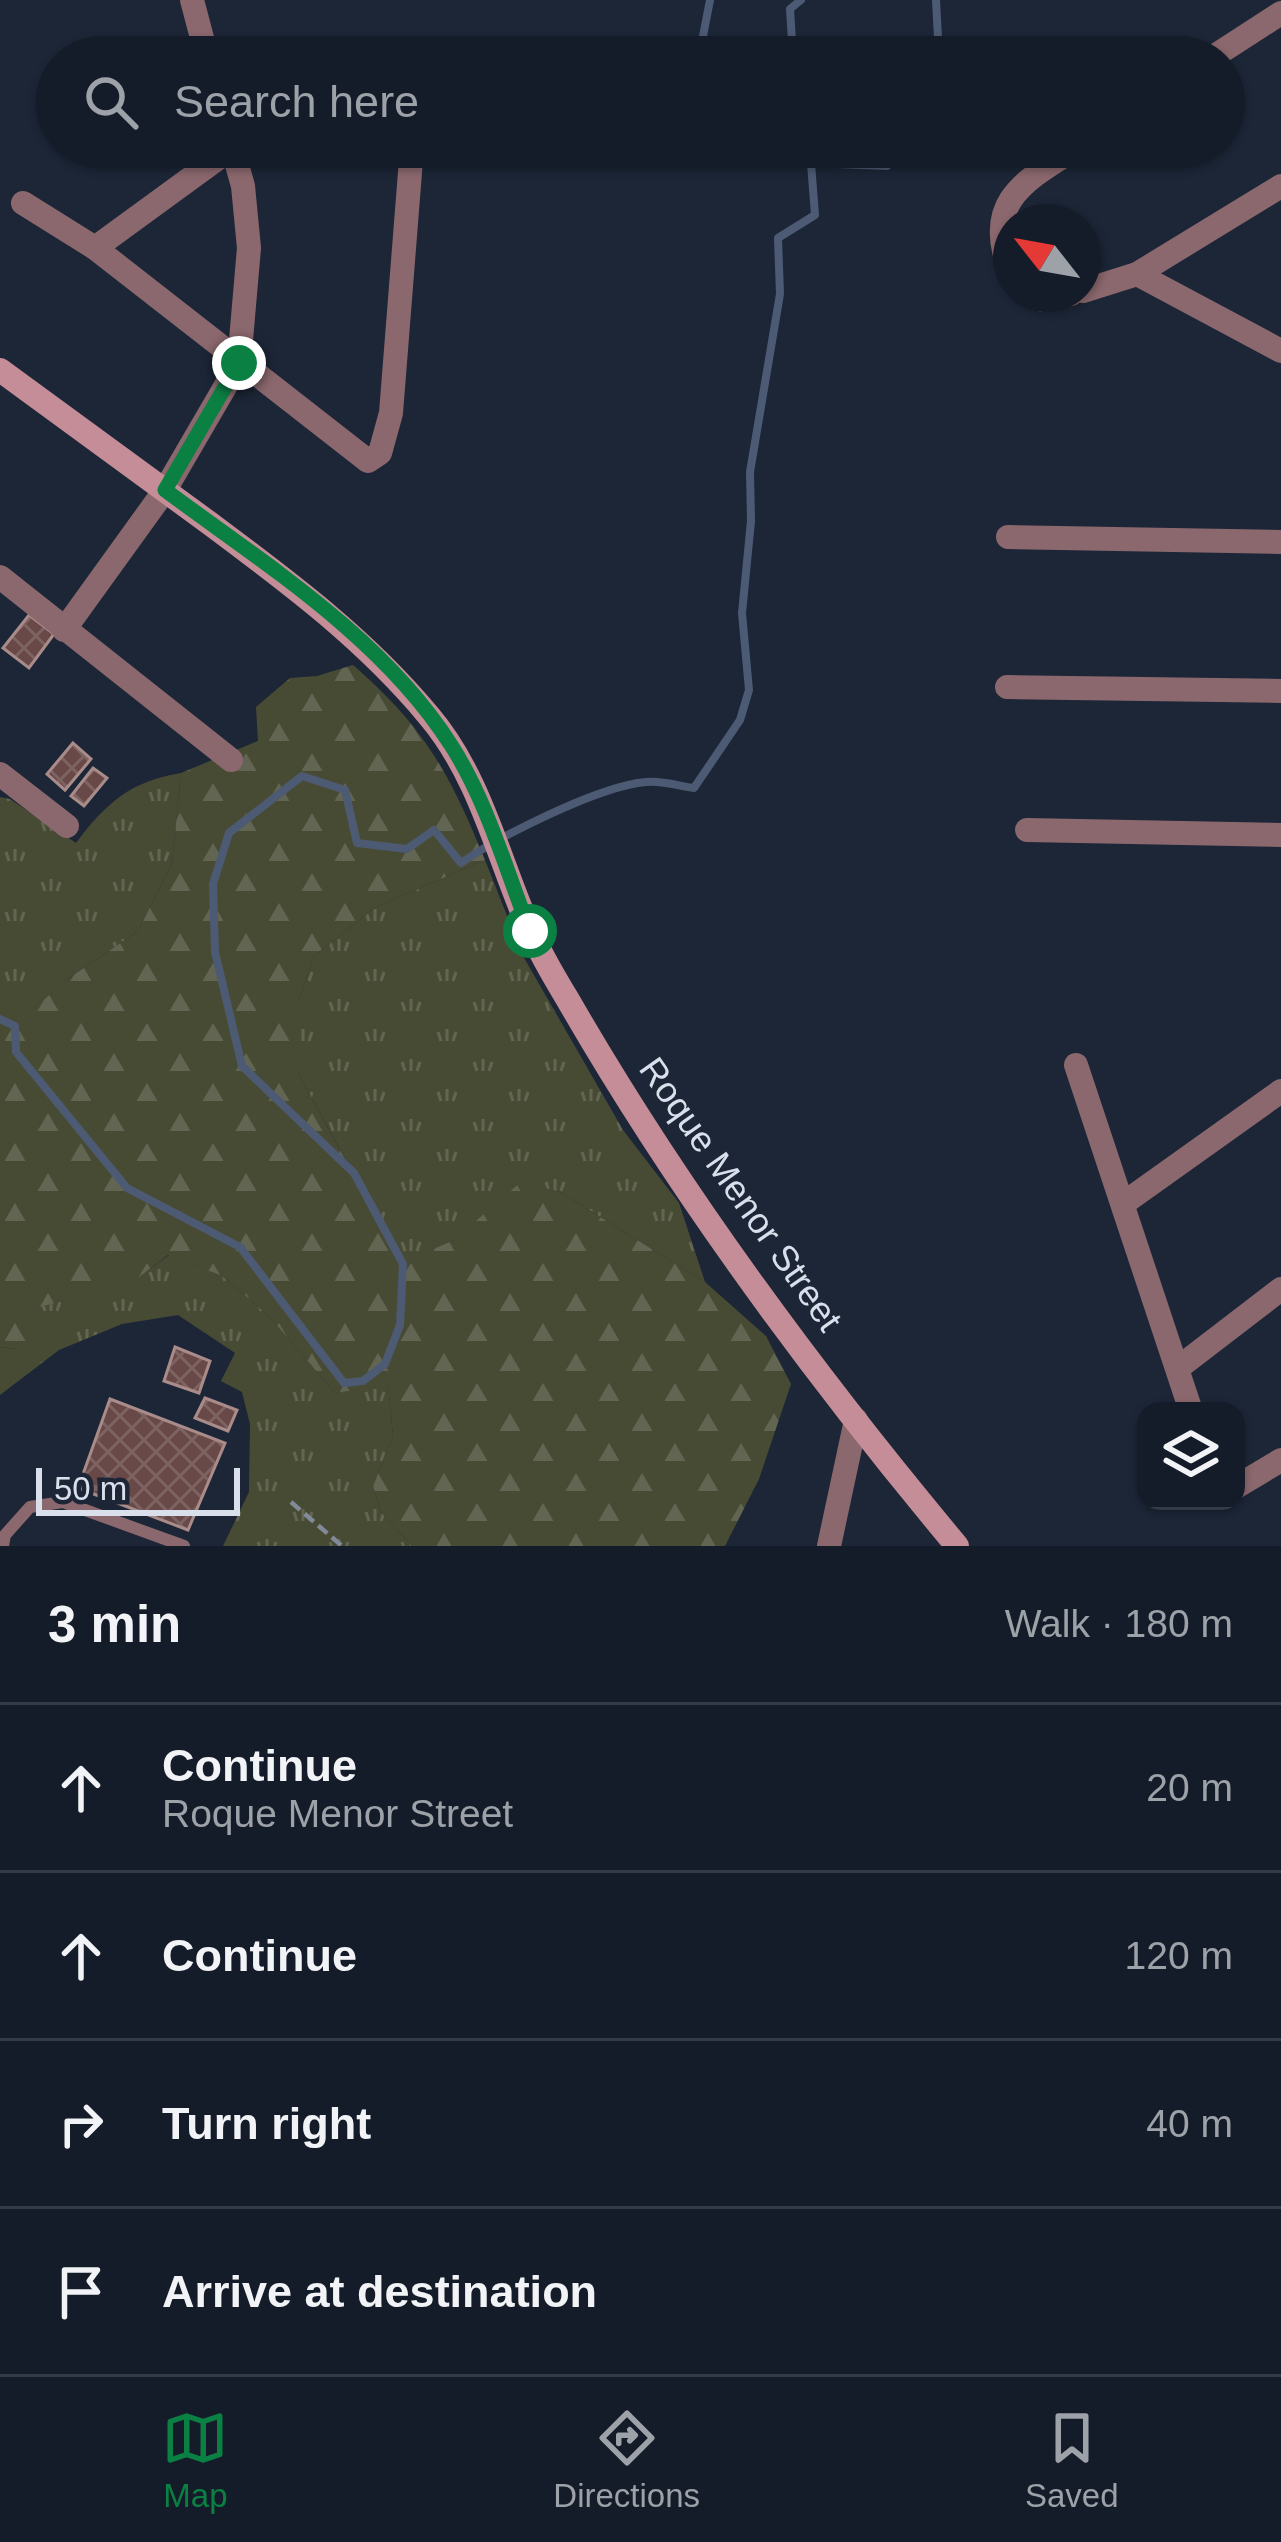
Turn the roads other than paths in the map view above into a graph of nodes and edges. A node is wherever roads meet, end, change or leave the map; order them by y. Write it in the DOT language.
graph roads {
  1 [pos="192,0"];
  2 [pos="1281,13"];
  3 [pos="201,36"];
  4 [pos="1245,36"];
  5 [pos="203,168"];
  6 [pos="238,168"];
  7 [pos="410,168"];
  8 [pos="1045,168"];
  9 [pos="1281,186"];
  10 [pos="23,203"];
  11 [pos="1006,204"];
  12 [pos="94,248"];
  13 [pos="1137,274"];
  14 [pos="1101,285"];
  15 [pos="1281,351"];
  16 [pos="239,363"];
  17 [pos="0,370"];
  18 [pos="165,490"];
  19 [pos="1008,537"];
  20 [pos="1281,542"];
  21 [pos="0,577"];
  22 [pos="64,630"];
  23 [pos="1007,687"];
  24 [pos="1281,691"];
  25 [pos="231,760"];
  26 [pos="0,774"];
  27 [pos="67,826"];
  28 [pos="1027,830"];
  29 [pos="1281,835"];
  30 [pos="1076,1065"];
  31 [pos="1281,1091"];
  32 [pos="1124,1203"];
  33 [pos="1281,1289"];
  34 [pos="1178,1368"];
  35 [pos="1189,1402"];
  36 [pos="856,1420"];
  37 [pos="1281,1460"];
  38 [pos="1245,1481"];
  39 [pos="3,1546"];
  40 [pos="184,1546"];
  41 [pos="829,1546"];
  42 [pos="957,1546"];
  1 -- 3 [label="street"];
  2 -- 4 [label="street"];
  5 -- 12 [label="street"];
  6 -- 16 [label="street"];
  7 -- 16 [label="street"];
  8 -- 11 [label="street"];
  9 -- 13 [label="street"];
  10 -- 12 [label="street"];
  12 -- 16 [label="street"];
  13 -- 14 [label="street"];
  13 -- 15 [label="street"];
  16 -- 18 [label="street"];
  17 -- 18 [label="street, Roque Menor Street"];
  18 -- 22 [label="street"];
  18 -- 36 [label="street, Roque Menor Street"];
  19 -- 20 [label="street"];
  21 -- 22 [label="street"];
  22 -- 25 [label="street"];
  23 -- 24 [label="street"];
  26 -- 27 [label="street"];
  28 -- 29 [label="street"];
  30 -- 32 [label="street"];
  31 -- 32 [label="street"];
  32 -- 34 [label="street"];
  33 -- 34 [label="street"];
  34 -- 35 [label="street"];
  36 -- 41 [label="street"];
  36 -- 42 [label="street, Roque Menor Street"];
  37 -- 38 [label="street"];
  39 -- 40 [label="lane"];
}
